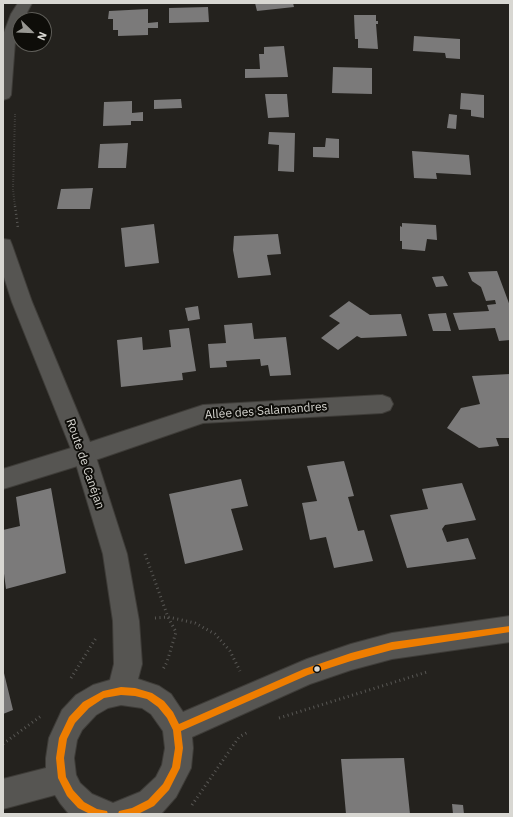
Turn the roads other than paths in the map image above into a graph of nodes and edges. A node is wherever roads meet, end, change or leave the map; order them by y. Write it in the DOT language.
graph roads {
  1 [pos="25,3"];
  2 [pos="3,95"];
  3 [pos="10,238"];
  4 [pos="382,404"];
  5 [pos="84,454"];
  6 [pos="3,479"];
  7 [pos="510,630"];
  8 [pos="121,691"];
  9 [pos="177,729"];
  10 [pos="62,778"];
  11 [pos="3,794"];
  12 [pos="104,814"];
  13 [pos="122,814"];
  1 -- 2 [label="street"];
  3 -- 5 [label="street, Route de Canéjan"];
  4 -- 5 [label="street, Allée des Salamandres"];
  5 -- 6 [label="street, Allée des Salamandres"];
  5 -- 8 [label="street, Route de Canéjan"];
  7 -- 9 [label="street"];
  8 -- 9 [label="street"];
  8 -- 10 [label="street"];
  9 -- 13 [label="street"];
  10 -- 11 [label="street"];
  10 -- 12 [label="street"];
}
